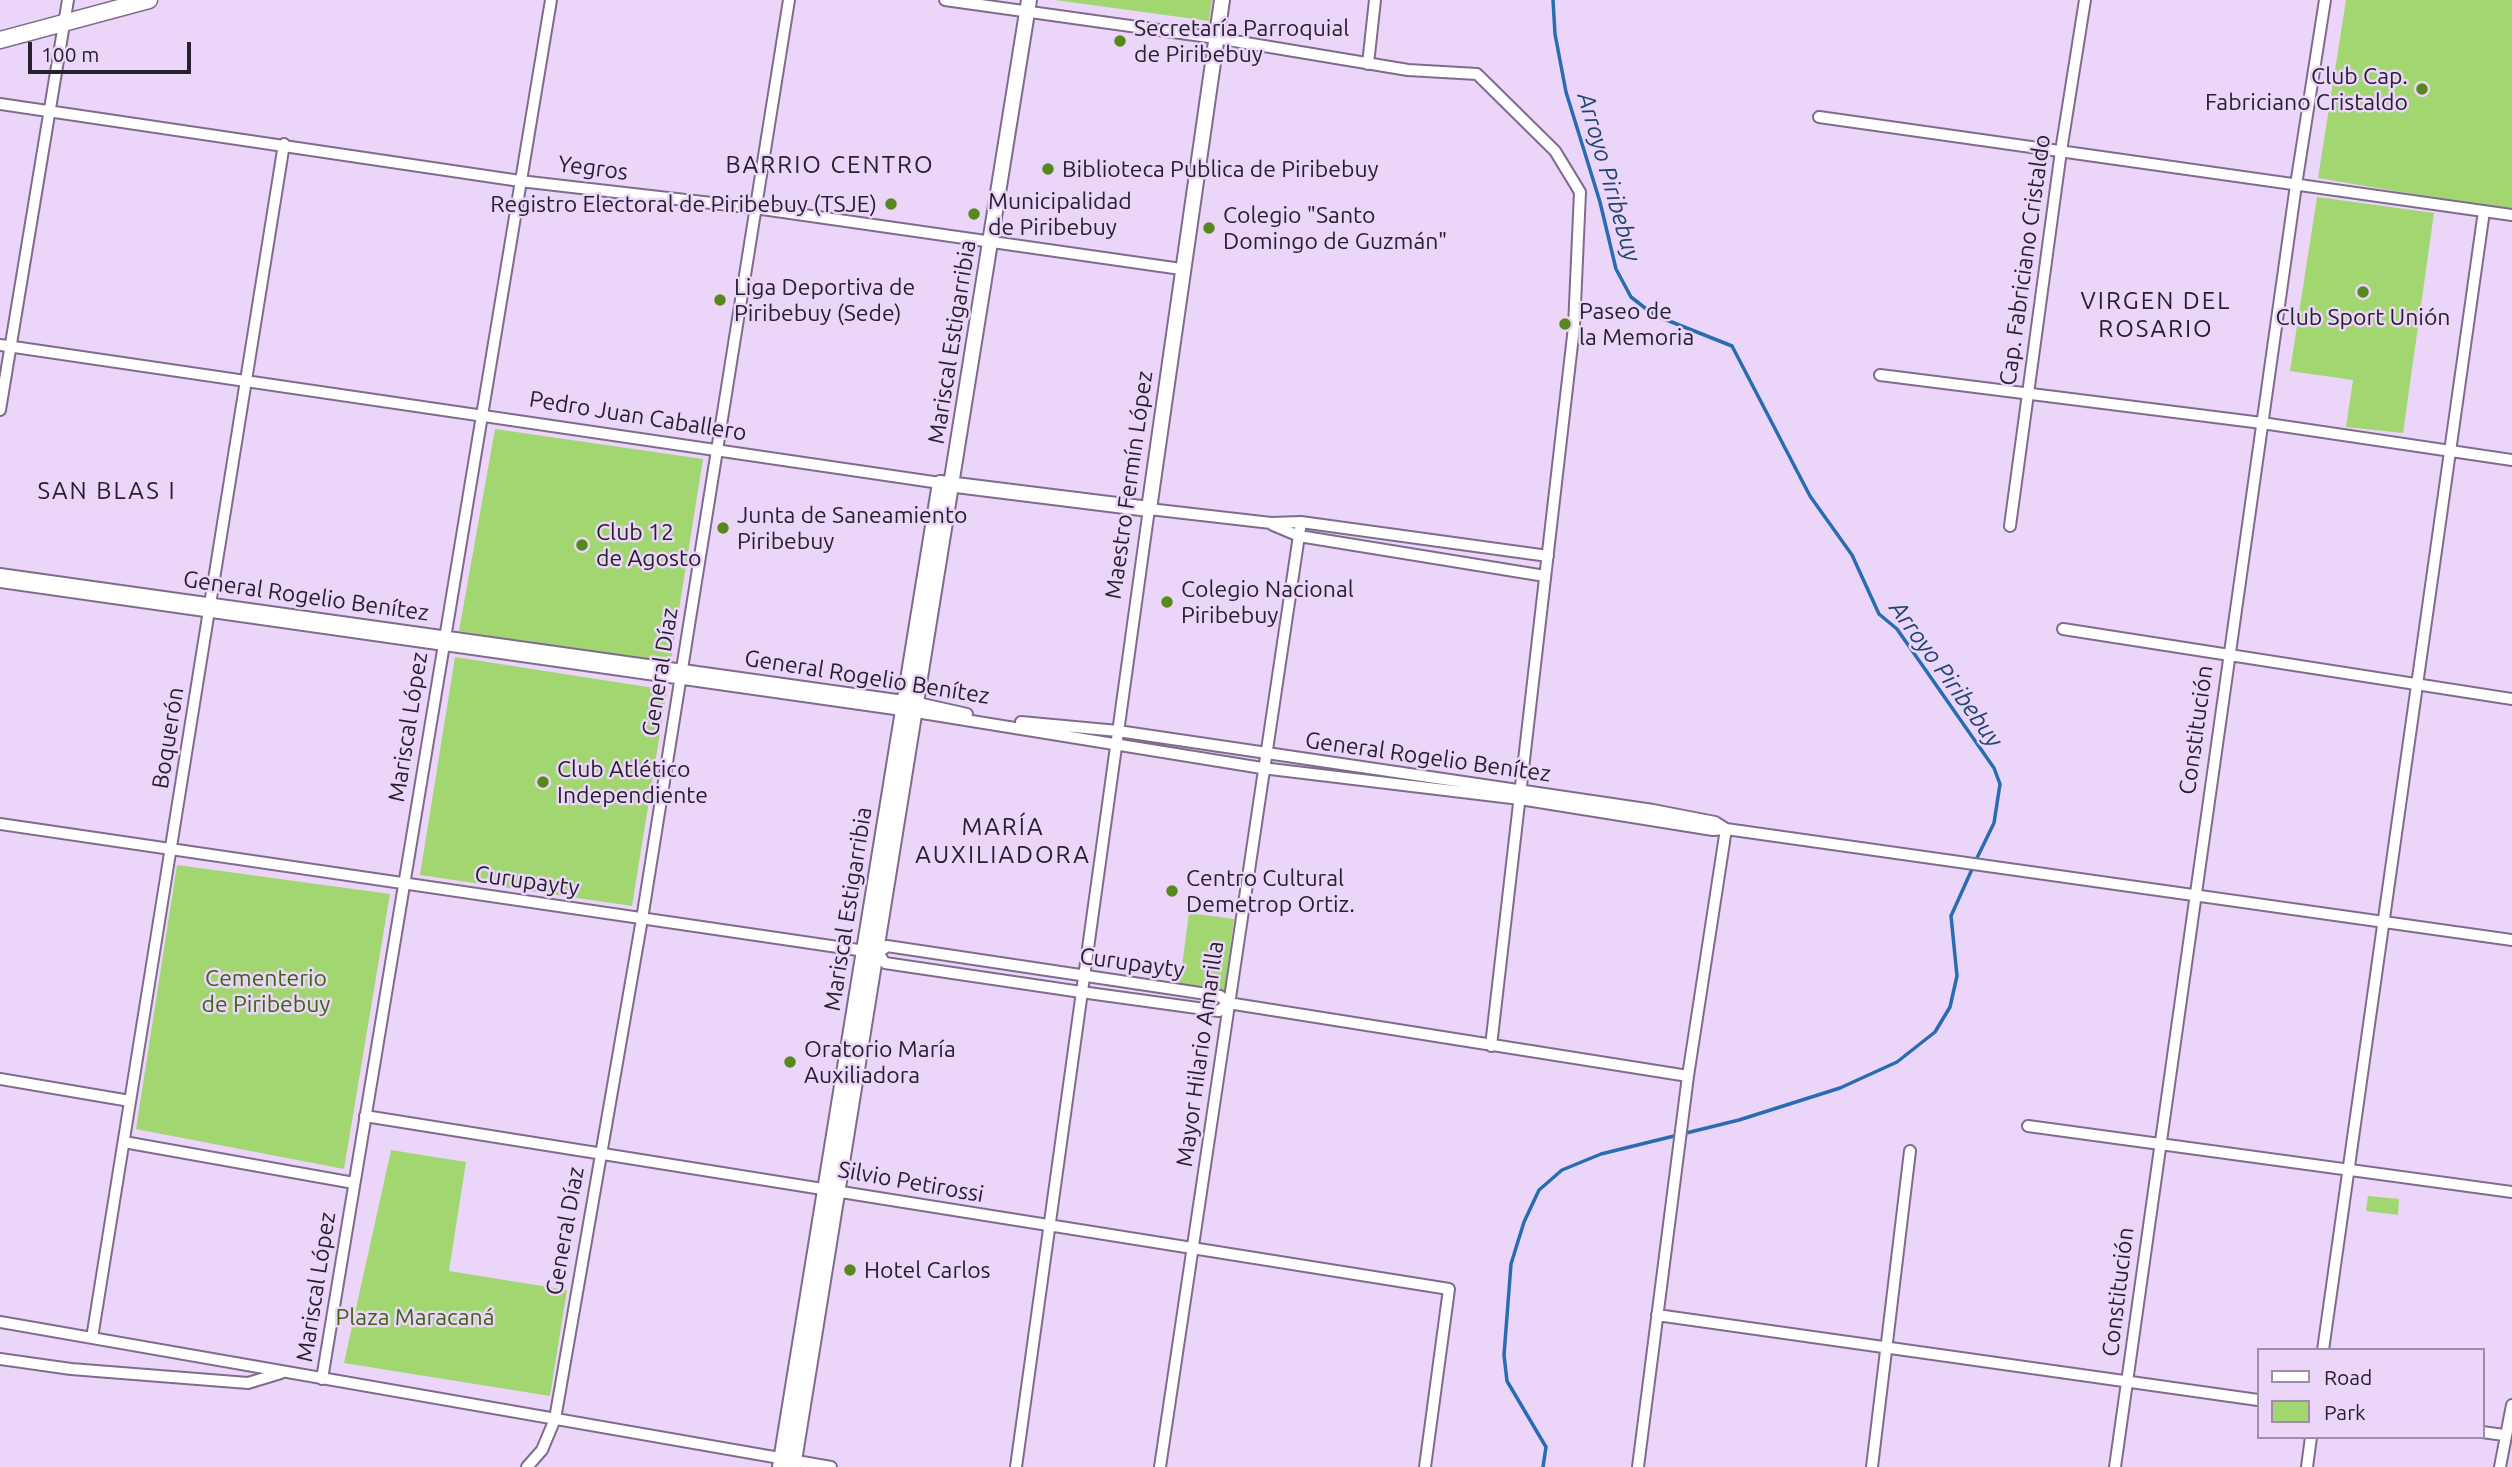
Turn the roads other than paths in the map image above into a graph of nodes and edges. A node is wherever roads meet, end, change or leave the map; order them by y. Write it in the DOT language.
graph roads {
  1 [pos="68,0"];
  2 [pos="149,0"];
  3 [pos="551,0"];
  4 [pos="789,0"];
  5 [pos="945,0"];
  6 [pos="1222,0"];
  7 [pos="1375,0"];
  8 [pos="2085,0"];
  9 [pos="2325,0"];
  10 [pos="1028,6"];
  11 [pos="64,23"];
  12 [pos="1216,38"];
  13 [pos="0,40"];
  14 [pos="1368,64"];
  15 [pos="0,104"];
  16 [pos="50,110"];
  17 [pos="1819,117"];
  18 [pos="284,144"];
  19 [pos="2061,151"];
  20 [pos="520,181"];
  21 [pos="2296,184"];
  22 [pos="755,208"];
  23 [pos="2484,211"];
  24 [pos="2512,215"];
  25 [pos="991,244"];
  26 [pos="1181,269"];
  27 [pos="5,345"];
  28 [pos="1880,375"];
  29 [pos="246,381"];
  30 [pos="2028,392"];
  31 [pos="0,410"];
  32 [pos="481,415"];
  33 [pos="2262,423"];
  34 [pos="2450,450"];
  35 [pos="716,451"];
  36 [pos="2512,460"];
  37 [pos="946,484"];
  38 [pos="1149,509"];
  39 [pos="1301,522"];
  40 [pos="1271,523"];
  41 [pos="2010,526"];
  42 [pos="1299,536"];
  43 [pos="1548,556"];
  44 [pos="0,574"];
  45 [pos="1545,576"];
  46 [pos="0,582"];
  47 [pos="210,608"];
  48 [pos="2063,629"];
  49 [pos="443,641"];
  50 [pos="2229,654"];
  51 [pos="680,675"];
  52 [pos="2417,684"];
  53 [pos="2512,699"];
  54 [pos="910,707"];
  55 [pos="1118,731"];
  56 [pos="1115,743"];
  57 [pos="1264,755"];
  58 [pos="1262,768"];
  59 [pos="1520,795"];
  60 [pos="0,824"];
  61 [pos="1726,829"];
  62 [pos="171,850"];
  63 [pos="403,884"];
  64 [pos="2194,897"];
  65 [pos="642,919"];
  66 [pos="2384,923"];
  67 [pos="2512,940"];
  68 [pos="871,952"];
  69 [pos="1083,977"];
  70 [pos="1081,992"];
  71 [pos="1228,1003"];
  72 [pos="1491,1046"];
  73 [pos="1688,1076"];
  74 [pos="0,1079"];
  75 [pos="130,1101"];
  76 [pos="365,1116"];
  77 [pos="2028,1126"];
  78 [pos="124,1142"];
  79 [pos="2158,1145"];
  80 [pos="1910,1151"];
  81 [pos="600,1153"];
  82 [pos="2349,1170"];
  83 [pos="354,1183"];
  84 [pos="831,1189"];
  85 [pos="2512,1192"];
  86 [pos="1049,1226"];
  87 [pos="1192,1250"];
  88 [pos="1657,1315"];
  89 [pos="0,1322"];
  90 [pos="92,1338"];
  91 [pos="2323,1348"];
  92 [pos="1888,1349"];
  93 [pos="0,1359"];
  94 [pos="286,1372"];
  95 [pos="322,1378"];
  96 [pos="2128,1382"];
  97 [pos="2256,1400"];
  98 [pos="2512,1405"];
  99 [pos="555,1419"];
  100 [pos="2484,1432"];
  101 [pos="2504,1435"];
  102 [pos="2311,1439"];
  103 [pos="787,1463"];
  104 [pos="527,1467"];
  105 [pos="831,1467"];
  106 [pos="1016,1467"];
  107 [pos="1160,1467"];
  108 [pos="1425,1467"];
  109 [pos="1638,1467"];
  110 [pos="1872,1467"];
  111 [pos="2115,1467"];
  112 [pos="2307,1467"];
  113 [pos="2500,1467"];
  1 -- 11 [label="street"];
  2 -- 11 [label="main road"];
  3 -- 20 [label="street, Mariscal López"];
  4 -- 22 [label="street, General Díaz"];
  5 -- 10 [label="street"];
  6 -- 12 [label="street, Maestro Fermín López"];
  7 -- 14 [label="street"];
  8 -- 19 [label="street, Cap. Fabriciano Cristaldo"];
  9 -- 21 [label="street, Constitución"];
  10 -- 12 [label="street"];
  10 -- 25 [label="street, Mariscal Estigarribia"];
  11 -- 13 [label="main road"];
  11 -- 16 [label="street"];
  12 -- 14 [label="street"];
  12 -- 26 [label="street, Maestro Fermín López"];
  14 -- 43 [label="street"];
  15 -- 16 [label="street, Yegros"];
  16 -- 18 [label="street, Yegros"];
  16 -- 27 [label="street"];
  17 -- 19 [label="street"];
  18 -- 20 [label="street, Yegros"];
  18 -- 29 [label="street, Boquerón"];
  19 -- 21 [label="street"];
  19 -- 30 [label="street, Cap. Fabriciano Cristaldo"];
  20 -- 22 [label="street, Yegros"];
  20 -- 32 [label="street, Mariscal López"];
  21 -- 23 [label="street"];
  21 -- 33 [label="street, Constitución"];
  22 -- 25 [label="street, Yegros"];
  22 -- 35 [label="street, General Díaz"];
  23 -- 24 [label="street"];
  23 -- 34 [label="street"];
  25 -- 26 [label="street, Yegros"];
  25 -- 37 [label="street, Mariscal Estigarribia"];
  26 -- 38 [label="street, Maestro Fermín López"];
  27 -- 29 [label="street, Pedro Juan Caballero"];
  27 -- 31 [label="street"];
  28 -- 30 [label="street"];
  29 -- 32 [label="street, Pedro Juan Caballero"];
  29 -- 47 [label="street, Boquerón"];
  30 -- 33 [label="street"];
  30 -- 41 [label="street, Cap. Fabriciano Cristaldo"];
  32 -- 35 [label="street, Pedro Juan Caballero"];
  32 -- 49 [label="street, Mariscal López"];
  33 -- 34 [label="street"];
  33 -- 50 [label="street, Constitución"];
  34 -- 36 [label="street"];
  34 -- 52 [label="street"];
  35 -- 37 [label="street, Pedro Juan Caballero"];
  35 -- 51 [label="street, General Díaz"];
  37 -- 38 [label="street, Pedro Juan Caballero"];
  37 -- 54 [label="street, Mariscal Estigarribia"];
  38 -- 40 [label="street, Pedro Juan Caballero"];
  38 -- 55 [label="street, Maestro Fermín López"];
  39 -- 40 [label="street"];
  39 -- 42 [label="street, Mayor Hilario Amarilla"];
  39 -- 43 [label="street"];
  40 -- 42 [label="street"];
  42 -- 45 [label="street"];
  42 -- 57 [label="street, Mayor Hilario Amarilla"];
  43 -- 45 [label="street"];
  44 -- 47 [label="street, General Rogelio Benítez"];
  45 -- 59 [label="street"];
  46 -- 47 [label="street, General Rogelio Benítez"];
  47 -- 49 [label="street, General Rogelio Benítez"];
  47 -- 62 [label="street, Boquerón"];
  48 -- 50 [label="street"];
  49 -- 51 [label="street, General Rogelio Benítez"];
  49 -- 63 [label="street, Mariscal López"];
  50 -- 52 [label="street"];
  50 -- 64 [label="street, Constitución"];
  51 -- 54 [label="street, General Rogelio Benítez"];
  51 -- 65 [label="street, General Díaz"];
  52 -- 53 [label="street"];
  52 -- 66 [label="street"];
  54 -- 55 [label="street, General Rogelio Benítez"];
  54 -- 56 [label="street, General Rogelio Benítez"];
  54 -- 68 [label="street, Mariscal Estigarribia"];
  55 -- 56 [label="street, Maestro Fermín López"];
  55 -- 57 [label="street, General Rogelio Benítez"];
  56 -- 58 [label="street, General Rogelio Benítez"];
  56 -- 69 [label="street, Maestro Fermín López"];
  57 -- 58 [label="street, Mayor Hilario Amarilla"];
  57 -- 59 [label="street, General Rogelio Benítez"];
  58 -- 59 [label="street, General Rogelio Benítez"];
  58 -- 71 [label="street, Mayor Hilario Amarilla"];
  59 -- 61 [label="street, General Rogelio Benítez"];
  59 -- 72 [label="street"];
  60 -- 62 [label="street, Curupayty"];
  61 -- 64 [label="street, General Rogelio Benítez"];
  61 -- 73 [label="street"];
  62 -- 63 [label="street, Curupayty"];
  62 -- 75 [label="street, Boquerón"];
  63 -- 65 [label="street, Curupayty"];
  63 -- 76 [label="street, Mariscal López"];
  64 -- 66 [label="street, General Rogelio Benítez"];
  64 -- 79 [label="street, Constitución"];
  65 -- 68 [label="street, Curupayty"];
  65 -- 81 [label="street, General Díaz"];
  66 -- 67 [label="street, General Rogelio Benítez"];
  66 -- 82 [label="street"];
  68 -- 69 [label="street, Curupayty"];
  68 -- 70 [label="street, Curupayty"];
  68 -- 84 [label="street, Mariscal Estigarribia"];
  69 -- 70 [label="street, Maestro Fermín López"];
  69 -- 71 [label="street, Curupayty"];
  70 -- 71 [label="street, Curupayty"];
  70 -- 86 [label="street, Maestro Fermín López"];
  71 -- 72 [label="street"];
  71 -- 87 [label="street, Mayor Hilario Amarilla"];
  72 -- 73 [label="street"];
  73 -- 88 [label="street"];
  74 -- 75 [label="street"];
  75 -- 78 [label="street, Boquerón"];
  76 -- 81 [label="street, Silvio Petirossi"];
  76 -- 83 [label="street, Mariscal López"];
  77 -- 79 [label="street"];
  78 -- 83 [label="street"];
  78 -- 90 [label="street, Boquerón"];
  79 -- 82 [label="street"];
  79 -- 96 [label="street, Constitución"];
  80 -- 92 [label="street"];
  81 -- 84 [label="street, Silvio Petirossi"];
  81 -- 99 [label="street, General Díaz"];
  82 -- 85 [label="street"];
  82 -- 91 [label="street"];
  83 -- 95 [label="street, Mariscal López"];
  84 -- 86 [label="street, Silvio Petirossi"];
  84 -- 103 [label="street, Mariscal Estigarribia"];
  86 -- 87 [label="street, Silvio Petirossi"];
  86 -- 106 [label="street, Maestro Fermín López"];
  87 -- 107 [label="street, Mayor Hilario Amarilla"];
  87 -- 108 [label="street, Silvio Petirossi"];
  88 -- 92 [label="street"];
  88 -- 109 [label="street"];
  89 -- 90 [label="street"];
  90 -- 94 [label="street"];
  92 -- 96 [label="street"];
  92 -- 110 [label="street"];
  93 -- 94 [label="street"];
  94 -- 95 [label="street"];
  95 -- 99 [label="street"];
  96 -- 97 [label="street"];
  96 -- 111 [label="street, Constitución"];
  98 -- 101 [label="street"];
  99 -- 103 [label="street"];
  99 -- 104 [label="street, General Díaz"];
  100 -- 101 [label="street"];
  101 -- 113 [label="street"];
  102 -- 112 [label="street"];
  103 -- 105 [label="street"];
}
